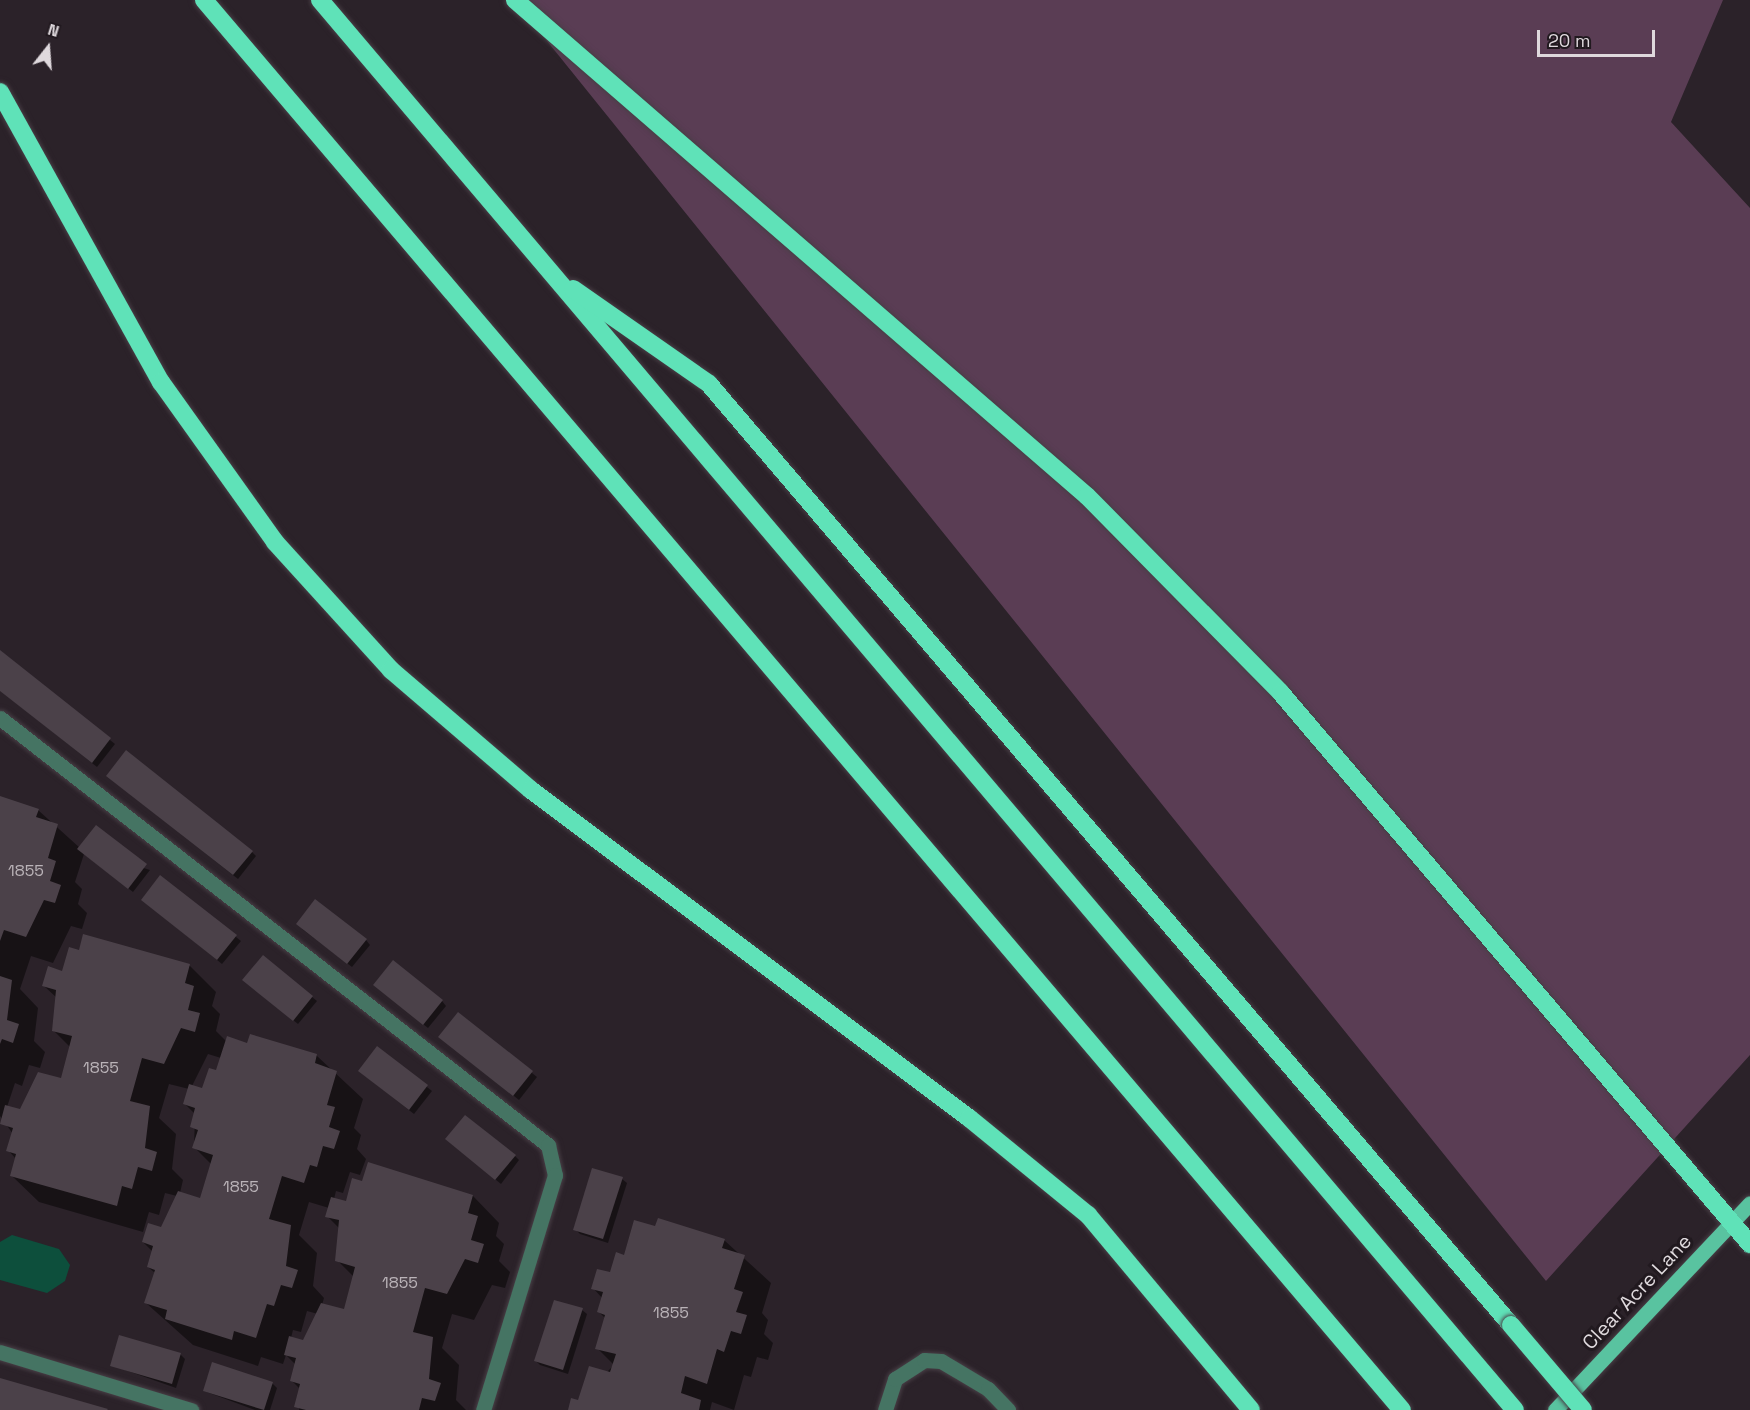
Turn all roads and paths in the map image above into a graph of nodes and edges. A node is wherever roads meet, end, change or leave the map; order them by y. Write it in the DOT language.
graph roads {
  1 [pos="204,0"];
  2 [pos="320,0"];
  3 [pos="515,0"];
  4 [pos="0,92"];
  5 [pos="553,275"];
  6 [pos="0,718"];
  7 [pos="1750,1203"];
  8 [pos="1731,1223"];
  9 [pos="1750,1244"];
  10 [pos="0,1352"];
  11 [pos="191,1410"];
  12 [pos="483,1410"];
  13 [pos="885,1410"];
  14 [pos="1008,1410"];
  15 [pos="1251,1410"];
  16 [pos="1402,1410"];
  17 [pos="1515,1410"];
  18 [pos="1555,1410"];
  19 [pos="1583,1410"];
  1 -- 16 [label="highway"];
  2 -- 5 [label="highway"];
  3 -- 8 [label="highway"];
  4 -- 15 [label="highway"];
  5 -- 17 [label="highway"];
  5 -- 19 [label="highway, bridge"];
  6 -- 12 [label="street"];
  7 -- 8 [label="main road, Clear Acre Lane"];
  8 -- 9 [label="highway"];
  8 -- 18 [label="main road, Clear Acre Lane"];
  10 -- 11 [label="street"];
  13 -- 14 [label="street"];
}
